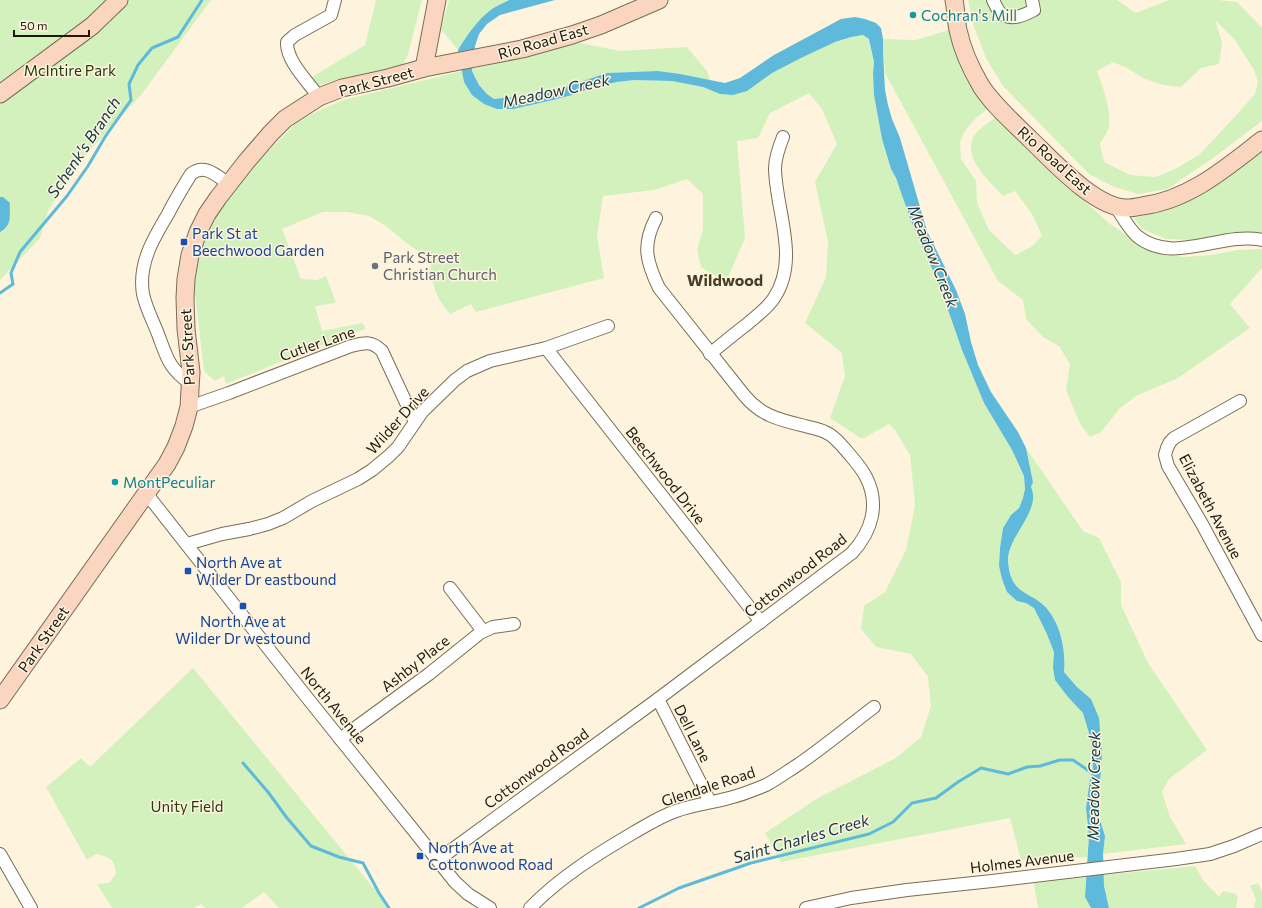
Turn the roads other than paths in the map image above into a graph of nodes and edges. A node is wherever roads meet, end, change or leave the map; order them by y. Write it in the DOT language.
graph roads {
  1 [pos="119,0"];
  2 [pos="335,0"];
  3 [pos="437,0"];
  4 [pos="658,0"];
  5 [pos="954,0"];
  6 [pos="993,0"];
  7 [pos="1032,0"];
  8 [pos="424,68"];
  9 [pos="0,94"];
  10 [pos="319,97"];
  11 [pos="783,137"];
  12 [pos="1262,140"];
  13 [pos="229,184"];
  14 [pos="1115,206"];
  15 [pos="656,218"];
  16 [pos="1262,240"];
  17 [pos="608,326"];
  18 [pos="546,348"];
  19 [pos="710,354"];
  20 [pos="191,384"];
  21 [pos="1240,401"];
  22 [pos="189,407"];
  23 [pos="415,422"];
  24 [pos="146,493"];
  25 [pos="187,544"];
  26 [pos="450,588"];
  27 [pos="761,622"];
  28 [pos="514,624"];
  29 [pos="483,631"];
  30 [pos="1262,635"];
  31 [pos="658,699"];
  32 [pos="0,700"];
  33 [pos="874,706"];
  34 [pos="340,739"];
  35 [pos="710,802"];
  36 [pos="1262,834"];
  37 [pos="0,854"];
  38 [pos="438,860"];
  39 [pos="31,908"];
  40 [pos="490,908"];
  41 [pos="530,908"];
  42 [pos="806,908"];
  1 -- 9 [label="street"];
  2 -- 10 [label="street"];
  3 -- 8 [label="street"];
  4 -- 8 [label="street, Rio Road East"];
  5 -- 14 [label="street, Rio Road East"];
  6 -- 7 [label="street"];
  8 -- 10 [label="street, Park Street"];
  10 -- 13 [label="street, Park Street"];
  11 -- 19 [label="street"];
  12 -- 14 [label="street, Rio Road East"];
  13 -- 20 [label="street, Park Street"];
  13 -- 20 [label="street"];
  14 -- 16 [label="street"];
  15 -- 19 [label="street, Cottonwood Road"];
  17 -- 18 [label="street, Wilder Drive"];
  18 -- 23 [label="street, Wilder Drive"];
  18 -- 27 [label="street, Beechwood Drive"];
  19 -- 27 [label="street, Cottonwood Road"];
  20 -- 22 [label="street, Park Street"];
  21 -- 30 [label="street, Elizabeth Avenue"];
  22 -- 23 [label="street, Cutler Lane"];
  22 -- 24 [label="street, Park Street"];
  23 -- 25 [label="street, Wilder Drive"];
  24 -- 25 [label="street, North Avenue"];
  24 -- 32 [label="street, Park Street"];
  25 -- 34 [label="street, North Avenue"];
  26 -- 29 [label="street"];
  27 -- 31 [label="street, Cottonwood Road"];
  28 -- 29 [label="street, Ashby Place"];
  29 -- 34 [label="street, Ashby Place"];
  31 -- 35 [label="street, Dell Lane"];
  31 -- 38 [label="street, Cottonwood Road"];
  33 -- 35 [label="street, Glendale Road"];
  34 -- 38 [label="street, North Avenue"];
  35 -- 41 [label="street, Glendale Road"];
  36 -- 42 [label="street, Holmes Avenue"];
  37 -- 39 [label="street"];
  38 -- 40 [label="street, North Avenue"];
}
